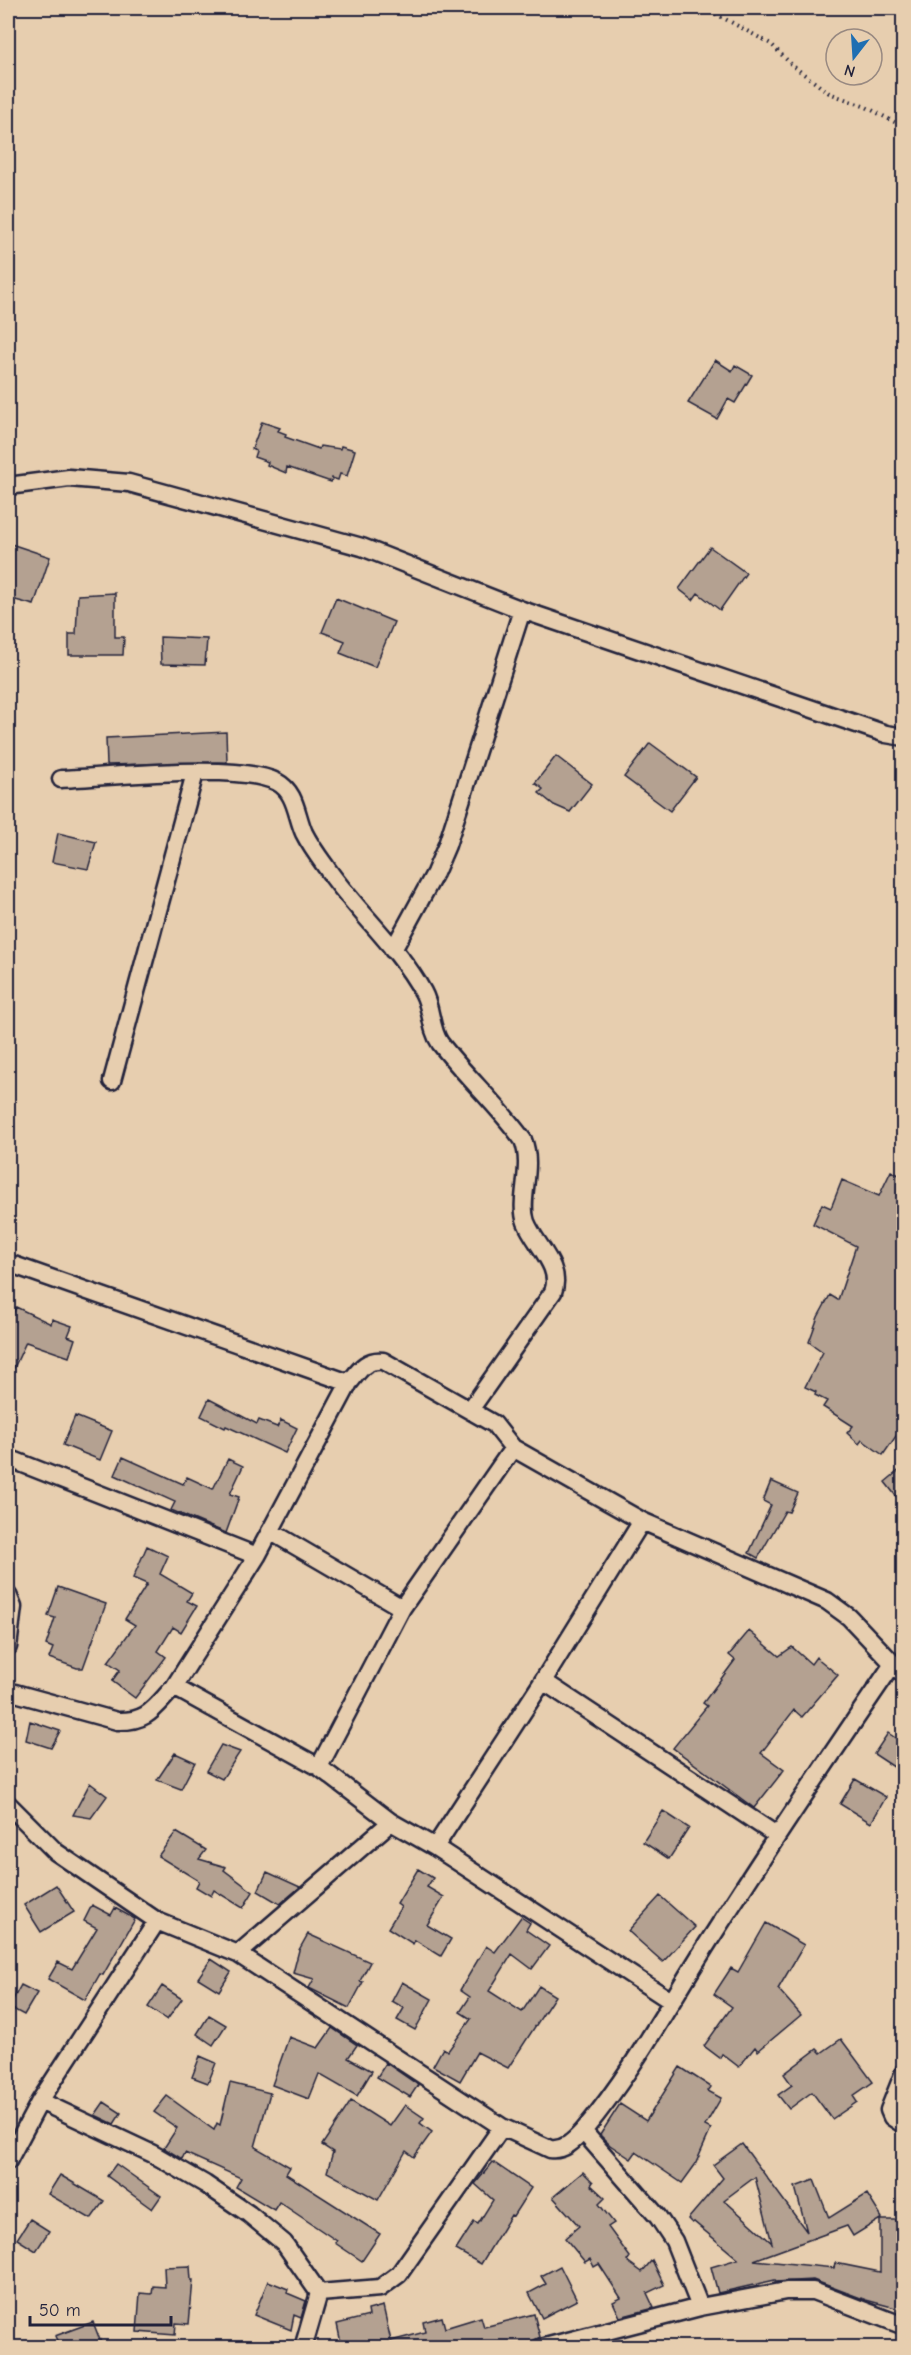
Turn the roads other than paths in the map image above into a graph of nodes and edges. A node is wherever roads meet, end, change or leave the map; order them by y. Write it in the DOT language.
graph roads {
  1 [pos="8,486"];
  2 [pos="522,610"];
  3 [pos="903,738"];
  4 [pos="195,773"];
  5 [pos="61,779"];
  6 [pos="393,950"];
  7 [pos="112,1081"];
  8 [pos="8,1263"];
  9 [pos="349,1383"];
  10 [pos="470,1410"];
  11 [pos="513,1448"];
  12 [pos="8,1458"];
  13 [pos="642,1521"];
  14 [pos="270,1531"];
  15 [pos="257,1556"];
  16 [pos="8,1595"];
  17 [pos="402,1608"];
  18 [pos="8,1647"];
  19 [pos="898,1669"];
  20 [pos="543,1681"];
  21 [pos="174,1687"];
  22 [pos="8,1690"];
  23 [pos="320,1767"];
  24 [pos="8,1804"];
  25 [pos="391,1822"];
  26 [pos="776,1835"];
  27 [pos="435,1847"];
  28 [pos="157,1921"];
  29 [pos="238,1954"];
  30 [pos="671,2001"];
  31 [pos="903,2072"];
  32 [pos="40,2101"];
  33 [pos="903,2125"];
  34 [pos="502,2127"];
  35 [pos="583,2131"];
  36 [pos="8,2161"];
  37 [pos="320,2293"];
  38 [pos="700,2307"];
  39 [pos="903,2326"];
  40 [pos="303,2348"];
  41 [pos="541,2348"];
  1 -- 2 [label="street"];
  2 -- 3 [label="street"];
  2 -- 6 [label="street"];
  4 -- 5 [label="street"];
  4 -- 6 [label="street"];
  4 -- 7 [label="street"];
  6 -- 10 [label="street"];
  8 -- 9 [label="street"];
  9 -- 10 [label="street"];
  9 -- 14 [label="street"];
  10 -- 11 [label="street"];
  11 -- 13 [label="street"];
  11 -- 17 [label="street"];
  12 -- 15 [label="street"];
  13 -- 19 [label="street"];
  13 -- 20 [label="street"];
  14 -- 15 [label="street"];
  14 -- 17 [label="street"];
  15 -- 21 [label="street"];
  16 -- 18 [label="street"];
  17 -- 23 [label="street"];
  19 -- 26 [label="street"];
  20 -- 26 [label="street"];
  20 -- 27 [label="street"];
  21 -- 22 [label="street"];
  21 -- 23 [label="street"];
  23 -- 25 [label="street"];
  24 -- 28 [label="street"];
  25 -- 27 [label="street"];
  25 -- 29 [label="street"];
  26 -- 30 [label="street"];
  27 -- 30 [label="street"];
  28 -- 29 [label="street"];
  28 -- 32 [label="street"];
  29 -- 34 [label="street"];
  30 -- 35 [label="street"];
  31 -- 33 [label="street"];
  32 -- 36 [label="street"];
  32 -- 37 [label="street"];
  34 -- 35 [label="street"];
  34 -- 37 [label="street"];
  35 -- 38 [label="street"];
  37 -- 40 [label="street"];
  38 -- 39 [label="street"];
  38 -- 41 [label="street"];
}
